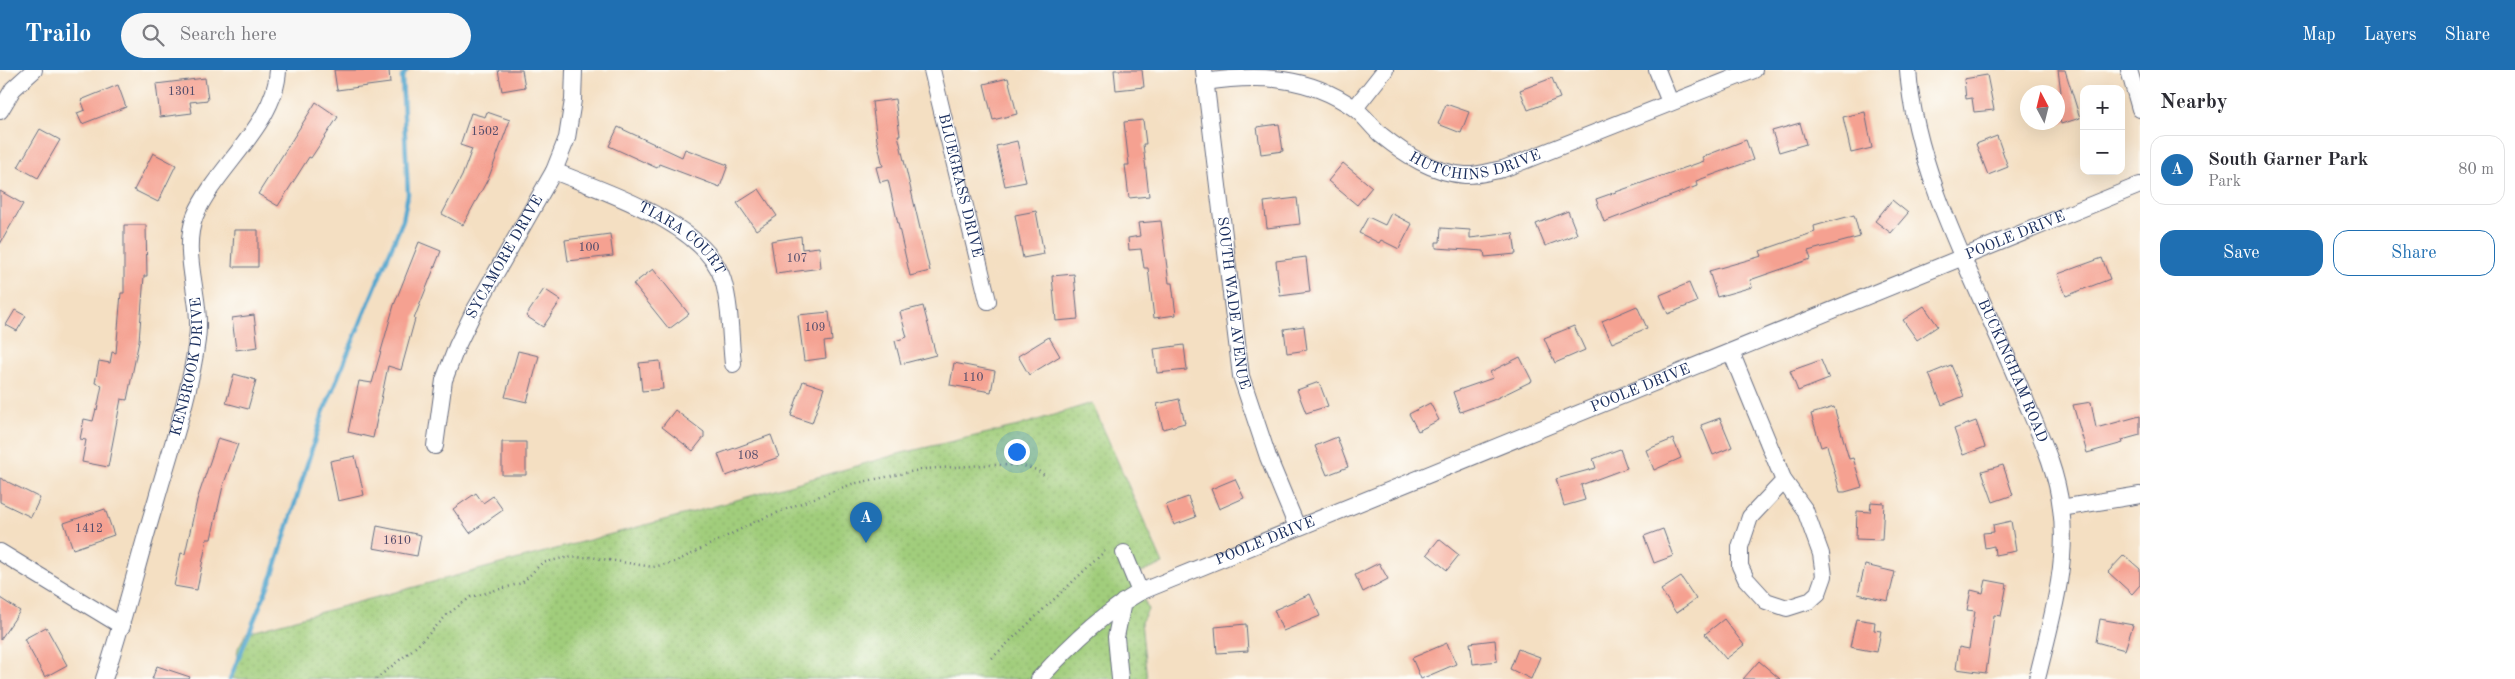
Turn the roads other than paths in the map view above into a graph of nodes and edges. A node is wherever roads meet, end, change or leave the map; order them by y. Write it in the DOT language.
graph roads {
  1 [pos="34,70"];
  2 [pos="278,70"];
  3 [pos="574,70"];
  4 [pos="932,70"];
  5 [pos="1385,70"];
  6 [pos="1656,70"];
  7 [pos="1754,70"];
  8 [pos="1908,70"];
  9 [pos="2129,70"];
  10 [pos="1204,76"];
  11 [pos="1670,102"];
  12 [pos="1355,108"];
  13 [pos="2140,109"];
  14 [pos="0,111"];
  15 [pos="554,171"];
  16 [pos="2140,185"];
  17 [pos="1963,257"];
  18 [pos="988,301"];
  19 [pos="1731,352"];
  20 [pos="732,364"];
  21 [pos="435,446"];
  22 [pos="1784,481"];
  23 [pos="2140,495"];
  24 [pos="2061,508"];
  25 [pos="1297,527"];
  26 [pos="0,552"];
  27 [pos="1124,553"];
  28 [pos="1140,592"];
  29 [pos="1123,602"];
  30 [pos="122,626"];
  31 [pos="104,679"];
  32 [pos="1040,679"];
  33 [pos="1120,679"];
  34 [pos="2037,679"];
  1 -- 14 [label="street"];
  2 -- 30 [label="street, KENBROOK DRIVE"];
  3 -- 15 [label="street, SYCAMORE DRIVE"];
  4 -- 18 [label="street, BLUEGRASS DRIVE"];
  5 -- 12 [label="street"];
  6 -- 11 [label="street"];
  7 -- 11 [label="street, HUTCHINS DRIVE"];
  8 -- 17 [label="street, BUCKINGHAM ROAD"];
  9 -- 13 [label="street"];
  10 -- 12 [label="street, HUTCHINS DRIVE"];
  10 -- 25 [label="street, SOUTH WADE AVENUE"];
  11 -- 12 [label="street, HUTCHINS DRIVE"];
  15 -- 20 [label="street, TIARA COURT"];
  15 -- 21 [label="street, SYCAMORE DRIVE"];
  16 -- 17 [label="street, POOLE DRIVE"];
  17 -- 19 [label="street, POOLE DRIVE"];
  17 -- 24 [label="street, BUCKINGHAM ROAD"];
  19 -- 22 [label="street"];
  19 -- 25 [label="street, POOLE DRIVE"];
  22 -- 22 [label="street"];
  23 -- 24 [label="street"];
  24 -- 34 [label="street, BUCKINGHAM ROAD"];
  25 -- 28 [label="street, POOLE DRIVE"];
  26 -- 30 [label="street"];
  27 -- 28 [label="street"];
  28 -- 29 [label="street, POOLE DRIVE"];
  29 -- 32 [label="street, POOLE DRIVE"];
  29 -- 33 [label="street"];
  30 -- 31 [label="street, KENBROOK DRIVE"];
}
